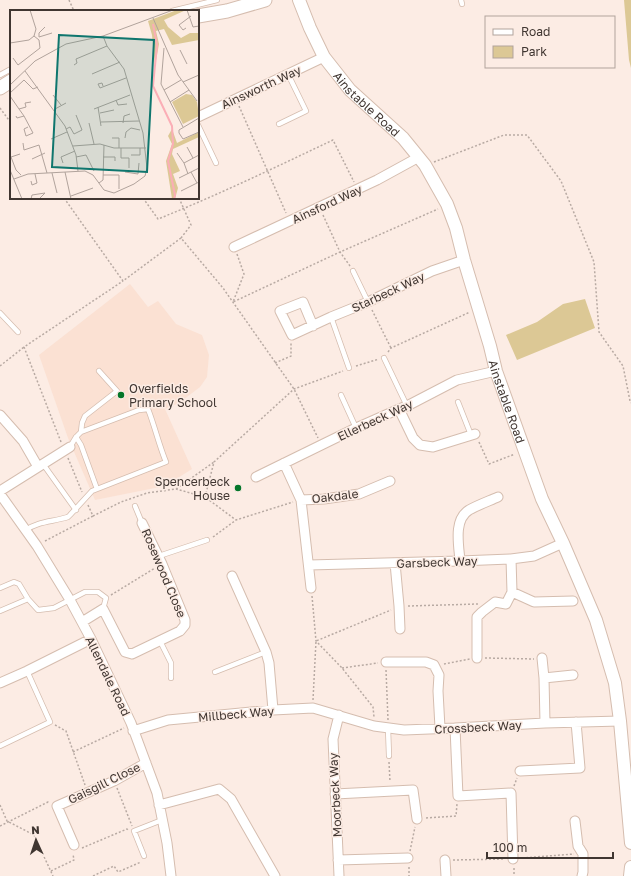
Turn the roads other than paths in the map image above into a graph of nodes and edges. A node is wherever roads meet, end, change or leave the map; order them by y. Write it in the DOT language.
graph roads {
  1 [pos="216,0"];
  2 [pos="265,0"];
  3 [pos="299,0"];
  4 [pos="176,10"];
  5 [pos="199,16"];
  6 [pos="324,57"];
  7 [pos="10,70"];
  8 [pos="288,74"];
  9 [pos="0,75"];
  10 [pos="10,82"];
  11 [pos="0,88"];
  12 [pos="199,117"];
  13 [pos="279,124"];
  14 [pos="199,127"];
  15 [pos="422,161"];
  16 [pos="216,163"];
  17 [pos="234,247"];
  18 [pos="464,260"];
  19 [pos="353,271"];
  20 [pos="368,302"];
  21 [pos="0,313"];
  22 [pos="332,317"];
  23 [pos="313,326"];
  24 [pos="18,332"];
  25 [pos="384,358"];
  26 [pos="349,368"];
  27 [pos="99,371"];
  28 [pos="496,371"];
  29 [pos="341,395"];
  30 [pos="458,402"];
  31 [pos="403,407"];
  32 [pos="0,415"];
  33 [pos="356,428"];
  34 [pos="81,432"];
  35 [pos="473,434"];
  36 [pos="76,437"];
  37 [pos="70,447"];
  38 [pos="284,463"];
  39 [pos="40,465"];
  40 [pos="256,477"];
  41 [pos="390,481"];
  42 [pos="97,489"];
  43 [pos="0,493"];
  44 [pos="498,497"];
  45 [pos="301,500"];
  46 [pos="134,506"];
  47 [pos="76,510"];
  48 [pos="142,523"];
  49 [pos="26,530"];
  50 [pos="207,540"];
  51 [pos="563,543"];
  52 [pos="159,556"];
  53 [pos="511,559"];
  54 [pos="460,561"];
  55 [pos="395,563"];
  56 [pos="309,565"];
  57 [pos="232,576"];
  58 [pos="0,588"];
  59 [pos="311,588"];
  60 [pos="512,592"];
  61 [pos="28,599"];
  62 [pos="70,600"];
  63 [pos="573,601"];
  64 [pos="103,609"];
  65 [pos="0,611"];
  66 [pos="82,622"];
  67 [pos="400,629"];
  68 [pos="91,639"];
  69 [pos="160,641"];
  70 [pos="266,652"];
  71 [pos="477,658"];
  72 [pos="542,658"];
  73 [pos="386,662"];
  74 [pos="28,671"];
  75 [pos="215,672"];
  76 [pos="573,675"];
  77 [pos="171,678"];
  78 [pos="544,678"];
  79 [pos="0,683"];
  80 [pos="273,710"];
  81 [pos="339,715"];
  82 [pos="620,721"];
  83 [pos="576,722"];
  84 [pos="545,723"];
  85 [pos="132,728"];
  86 [pos="388,728"];
  87 [pos="440,728"];
  88 [pos="455,728"];
  89 [pos="0,746"];
  90 [pos="389,756"];
  91 [pos="146,763"];
  92 [pos="520,771"];
  93 [pos="335,794"];
  94 [pos="159,805"];
  95 [pos="417,819"];
  96 [pos="162,820"];
  97 [pos="575,821"];
  98 [pos="631,843"];
  99 [pos="74,848"];
  100 [pos="144,856"];
  101 [pos="408,858"];
  102 [pos="513,859"];
  103 [pos="338,860"];
  104 [pos="446,860"];
  105 [pos="631,867"];
  106 [pos="171,876"];
  107 [pos="275,876"];
  108 [pos="339,876"];
  109 [pos="446,876"];
  110 [pos="582,876"];
  111 [pos="630,876"];
  1 -- 4 [label="lane"];
  2 -- 5 [label="main road"];
  3 -- 6 [label="street, Ainstable Road"];
  6 -- 8 [label="street, Ainsworth Way"];
  6 -- 15 [label="street, Ainstable Road"];
  7 -- 9 [label="lane"];
  8 -- 12 [label="street, Ainsworth Way"];
  8 -- 13 [label="lane"];
  10 -- 11 [label="main road"];
  14 -- 16 [label="lane"];
  15 -- 17 [label="street, Ainsford Way"];
  15 -- 18 [label="street, Ainstable Road"];
  18 -- 20 [label="street, Starbeck Way"];
  18 -- 28 [label="street, Ainstable Road"];
  19 -- 20 [label="lane"];
  20 -- 22 [label="street, Starbeck Way"];
  21 -- 24 [label="lane"];
  22 -- 23 [label="street, Starbeck Way"];
  22 -- 26 [label="lane"];
  23 -- 23 [label="street, Starbeck Way"];
  25 -- 31 [label="lane"];
  27 -- 34 [label="lane"];
  28 -- 31 [label="street, Ellerbeck Way"];
  28 -- 51 [label="street, Ainstable Road"];
  29 -- 33 [label="lane"];
  30 -- 35 [label="lane"];
  31 -- 33 [label="street, Ellerbeck Way"];
  31 -- 35 [label="street"];
  32 -- 39 [label="street"];
  33 -- 38 [label="street, Ellerbeck Way"];
  34 -- 36 [label="lane"];
  34 -- 42 [label="lane"];
  36 -- 37 [label="lane"];
  36 -- 42 [label="lane"];
  37 -- 39 [label="street"];
  38 -- 40 [label="street, Ellerbeck Way"];
  38 -- 45 [label="street"];
  39 -- 43 [label="street"];
  39 -- 47 [label="lane"];
  41 -- 45 [label="street, Oakdale"];
  42 -- 47 [label="lane"];
  43 -- 49 [label="street, Allendale Road"];
  44 -- 54 [label="street"];
  45 -- 56 [label="street"];
  46 -- 48 [label="lane"];
  47 -- 49 [label="lane"];
  48 -- 52 [label="street, Rosewood Close"];
  49 -- 62 [label="street, Allendale Road"];
  50 -- 52 [label="lane"];
  51 -- 53 [label="street, Garsbeck Way"];
  51 -- 82 [label="street, Ainstable Road"];
  52 -- 69 [label="street, Rosewood Close"];
  53 -- 54 [label="street, Garsbeck Way"];
  53 -- 60 [label="street"];
  54 -- 55 [label="street, Garsbeck Way"];
  55 -- 56 [label="street, Garsbeck Way"];
  55 -- 67 [label="street"];
  56 -- 59 [label="street"];
  57 -- 70 [label="street"];
  58 -- 61 [label="lane"];
  60 -- 63 [label="street"];
  60 -- 71 [label="street"];
  61 -- 62 [label="lane"];
  61 -- 65 [label="lane"];
  62 -- 64 [label="lane"];
  62 -- 66 [label="street, Allendale Road"];
  64 -- 66 [label="street"];
  64 -- 69 [label="street, Rosewood Close"];
  66 -- 68 [label="street, Allendale Road"];
  68 -- 74 [label="street"];
  68 -- 85 [label="street, Allendale Road"];
  69 -- 77 [label="lane"];
  70 -- 75 [label="lane"];
  70 -- 80 [label="street"];
  72 -- 78 [label="street"];
  73 -- 87 [label="street"];
  74 -- 79 [label="street"];
  74 -- 89 [label="lane"];
  76 -- 78 [label="street"];
  78 -- 84 [label="street"];
  80 -- 81 [label="street, Millbeck Way"];
  80 -- 85 [label="street, Millbeck Way"];
  81 -- 86 [label="street, Crossbeck Way"];
  81 -- 93 [label="street, Moorbeck Way"];
  82 -- 83 [label="street, Crossbeck Way"];
  82 -- 98 [label="street, Ainstable Road"];
  83 -- 84 [label="street, Crossbeck Way"];
  83 -- 92 [label="street"];
  84 -- 88 [label="street, Crossbeck Way"];
  85 -- 91 [label="street, Allendale Road"];
  86 -- 87 [label="street, Crossbeck Way"];
  86 -- 90 [label="lane"];
  87 -- 88 [label="street, Crossbeck Way"];
  88 -- 102 [label="street"];
  91 -- 94 [label="street, Allendale Road"];
  91 -- 99 [label="street, Gaisgill Close"];
  93 -- 95 [label="street"];
  93 -- 103 [label="street, Moorbeck Way"];
  94 -- 96 [label="street, Allendale Road"];
  94 -- 107 [label="street"];
  96 -- 100 [label="lane"];
  96 -- 106 [label="street, Allendale Road"];
  97 -- 110 [label="street"];
  101 -- 103 [label="street"];
  103 -- 108 [label="street, Moorbeck Way"];
  104 -- 109 [label="street"];
  105 -- 111 [label="street"];
}
